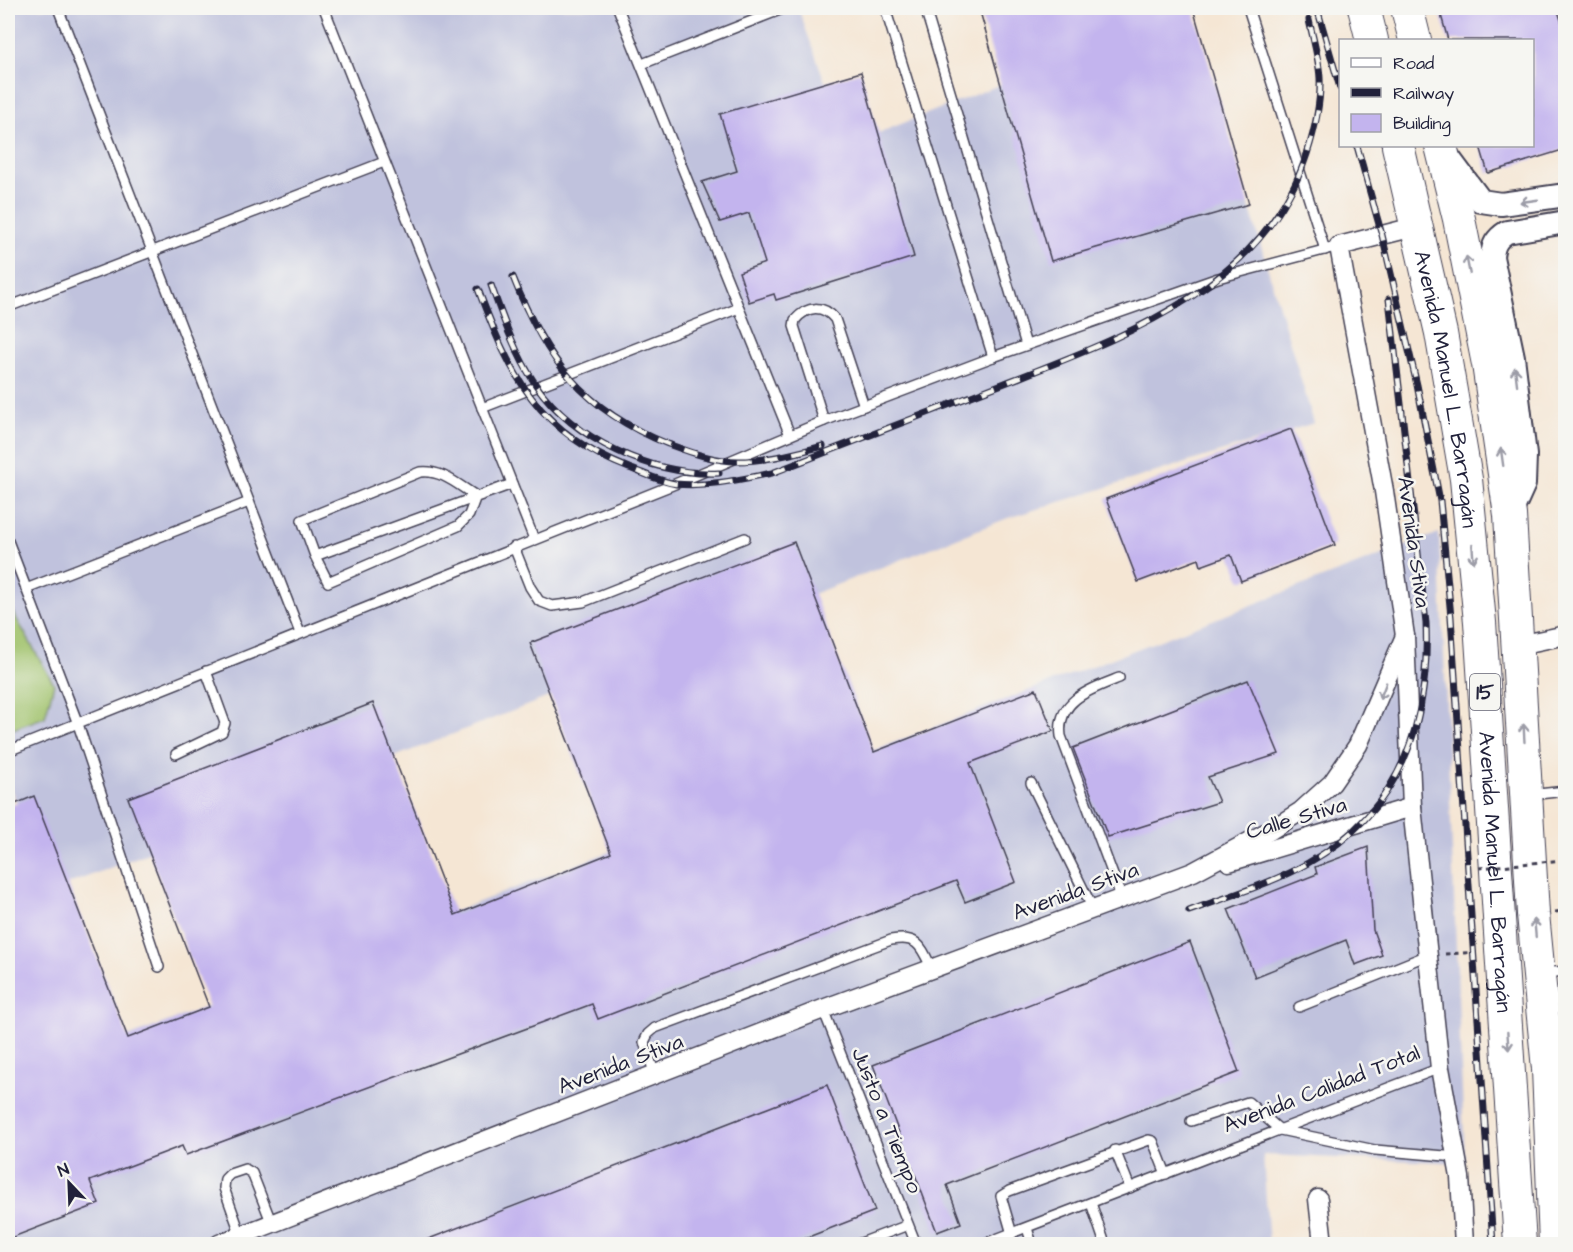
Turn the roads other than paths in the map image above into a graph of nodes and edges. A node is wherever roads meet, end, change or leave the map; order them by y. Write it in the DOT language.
graph roads {
  1 [pos="58,8"];
  2 [pos="324,8"];
  3 [pos="618,8"];
  4 [pos="785,8"];
  5 [pos="885,8"];
  6 [pos="925,8"];
  7 [pos="1248,8"];
  8 [pos="1364,8"];
  9 [pos="1407,8"];
  10 [pos="1372,39"];
  11 [pos="1415,39"];
  12 [pos="642,64"];
  13 [pos="1398,147"];
  14 [pos="1441,149"];
  15 [pos="384,162"];
  16 [pos="1566,195"];
  17 [pos="1566,222"];
  18 [pos="1418,226"];
  19 [pos="1332,248"];
  20 [pos="152,251"];
  21 [pos="8,307"];
  22 [pos="740,308"];
  23 [pos="1026,345"];
  24 [pos="993,357"];
  25 [pos="864,406"];
  26 [pos="482,408"];
  27 [pos="824,421"];
  28 [pos="790,435"];
  29 [pos="512,484"];
  30 [pos="476,496"];
  31 [pos="249,502"];
  32 [pos="1510,515"];
  33 [pos="745,538"];
  34 [pos="534,539"];
  35 [pos="8,541"];
  36 [pos="514,547"];
  37 [pos="315,556"];
  38 [pos="26,589"];
  39 [pos="300,633"];
  40 [pos="1566,635"];
  41 [pos="1405,636"];
  42 [pos="1519,645"];
  43 [pos="206,672"];
  44 [pos="1119,678"];
  45 [pos="78,724"];
  46 [pos="8,751"];
  47 [pos="176,754"];
  48 [pos="1031,783"];
  49 [pos="1566,791"];
  50 [pos="1527,796"];
  51 [pos="1412,807"];
  52 [pos="1193,872"];
  53 [pos="1122,898"];
  54 [pos="1093,909"];
  55 [pos="1428,956"];
  56 [pos="159,967"];
  57 [pos="932,969"];
  58 [pos="1552,973"];
  59 [pos="1299,1007"];
  60 [pos="823,1009"];
  61 [pos="1440,1068"];
  62 [pos="1548,1070"];
  63 [pos="655,1075"];
  64 [pos="1191,1121"];
  65 [pos="1280,1130"];
  66 [pos="1566,1137"];
  67 [pos="1115,1150"];
  68 [pos="1456,1157"];
  69 [pos="1166,1174"];
  70 [pos="1130,1188"];
  71 [pos="1318,1199"];
  72 [pos="1091,1203"];
  73 [pos="273,1224"];
  74 [pos="908,1225"];
  75 [pos="1027,1228"];
  76 [pos="1012,1234"];
  77 [pos="242,1240"];
  78 [pos="219,1245"];
  79 [pos="858,1245"];
  80 [pos="916,1245"];
  81 [pos="983,1245"];
  82 [pos="1032,1245"];
  83 [pos="1105,1245"];
  84 [pos="1323,1245"];
  85 [pos="1464,1245"];
  86 [pos="1520,1245"];
  87 [pos="1555,1245"];
  1 -- 20 [label="lane"];
  2 -- 15 [label="lane"];
  3 -- 12 [label="lane"];
  4 -- 12 [label="lane"];
  5 -- 24 [label="lane"];
  6 -- 23 [label="lane"];
  7 -- 19 [label="lane"];
  8 -- 10 [label="highway"];
  9 -- 11 [label="highway"];
  12 -- 22 [label="lane"];
  13 -- 18 [label="highway, Avenida Manuel L. Barragán / 15"];
  16 -- 14 [label="street, one-way"];
  32 -- 14 [label="highway, Avenida Manuel L. Barragán / 15, one-way"];
  15 -- 20 [label="lane"];
  15 -- 26 [label="lane"];
  32 -- 17 [label="street, one-way"];
  18 -- 19 [label="street"];
  18 -- 86 [label="highway, Avenida Manuel L. Barragán / 15, one-way"];
  19 -- 23 [label="lane"];
  19 -- 41 [label="street, Avenida Stiva"];
  20 -- 21 [label="lane"];
  20 -- 31 [label="lane"];
  22 -- 26 [label="lane"];
  22 -- 28 [label="lane"];
  23 -- 24 [label="lane"];
  24 -- 25 [label="lane"];
  25 -- 27 [label="lane"];
  25 -- 27 [label="lane"];
  26 -- 29 [label="lane"];
  27 -- 28 [label="lane"];
  28 -- 34 [label="lane"];
  29 -- 30 [label="lane"];
  29 -- 34 [label="lane"];
  30 -- 37 [label="lane"];
  30 -- 37 [label="lane"];
  30 -- 37 [label="lane"];
  31 -- 38 [label="lane"];
  31 -- 39 [label="lane"];
  32 -- 42 [label="highway, Avenida Manuel L. Barragán / 15"];
  33 -- 36 [label="lane"];
  34 -- 36 [label="lane"];
  35 -- 38 [label="lane"];
  36 -- 39 [label="lane"];
  38 -- 45 [label="lane"];
  39 -- 43 [label="lane"];
  40 -- 42 [label="street"];
  41 -- 51 [label="street, Avenida Calidad Total"];
  41 -- 52 [label="street, Avenida Stiva, one-way"];
  50 -- 42 [label="highway, Avenida Manuel L. Barragán / 15, one-way"];
  43 -- 45 [label="lane"];
  43 -- 47 [label="lane"];
  44 -- 53 [label="lane"];
  45 -- 46 [label="lane"];
  45 -- 56 [label="lane"];
  48 -- 54 [label="lane"];
  49 -- 50 [label="lane"];
  58 -- 50 [label="highway, Avenida Manuel L. Barragán / 15, one-way"];
  51 -- 52 [label="street, Calle Stiva"];
  51 -- 55 [label="street, Avenida Calidad Total"];
  52 -- 53 [label="street, Avenida Stiva"];
  53 -- 54 [label="street, Avenida Stiva"];
  54 -- 57 [label="street, Avenida Stiva"];
  55 -- 59 [label="lane"];
  55 -- 61 [label="street, Avenida Calidad Total"];
  57 -- 60 [label="street, Avenida Stiva"];
  57 -- 63 [label="lane"];
  58 -- 62 [label="highway, Avenida Manuel L. Barragán / 15"];
  60 -- 63 [label="street, Avenida Stiva"];
  60 -- 74 [label="lane, Justo a Tiempo"];
  61 -- 65 [label="lane, Avenida Calidad Total"];
  61 -- 68 [label="street"];
  62 -- 66 [label="street"];
  62 -- 87 [label="highway, Avenida Manuel L. Barragán / 15"];
  63 -- 73 [label="street, Avenida Stiva"];
  64 -- 65 [label="lane"];
  65 -- 68 [label="lane"];
  65 -- 69 [label="lane, Avenida Calidad Total"];
  67 -- 69 [label="lane"];
  67 -- 70 [label="lane"];
  67 -- 76 [label="lane"];
  68 -- 85 [label="street"];
  69 -- 70 [label="lane, Avenida Calidad Total"];
  70 -- 72 [label="lane, Avenida Calidad Total"];
  71 -- 84 [label="street"];
  72 -- 75 [label="lane, Avenida Calidad Total"];
  72 -- 83 [label="lane"];
  73 -- 77 [label="street, Avenida Stiva"];
  73 -- 77 [label="lane"];
  74 -- 79 [label="lane"];
  74 -- 80 [label="lane, Justo a Tiempo"];
  75 -- 76 [label="lane, Avenida Calidad Total"];
  75 -- 82 [label="lane"];
  76 -- 81 [label="lane, Avenida Calidad Total"];
  77 -- 78 [label="street, Avenida Stiva"];
}
